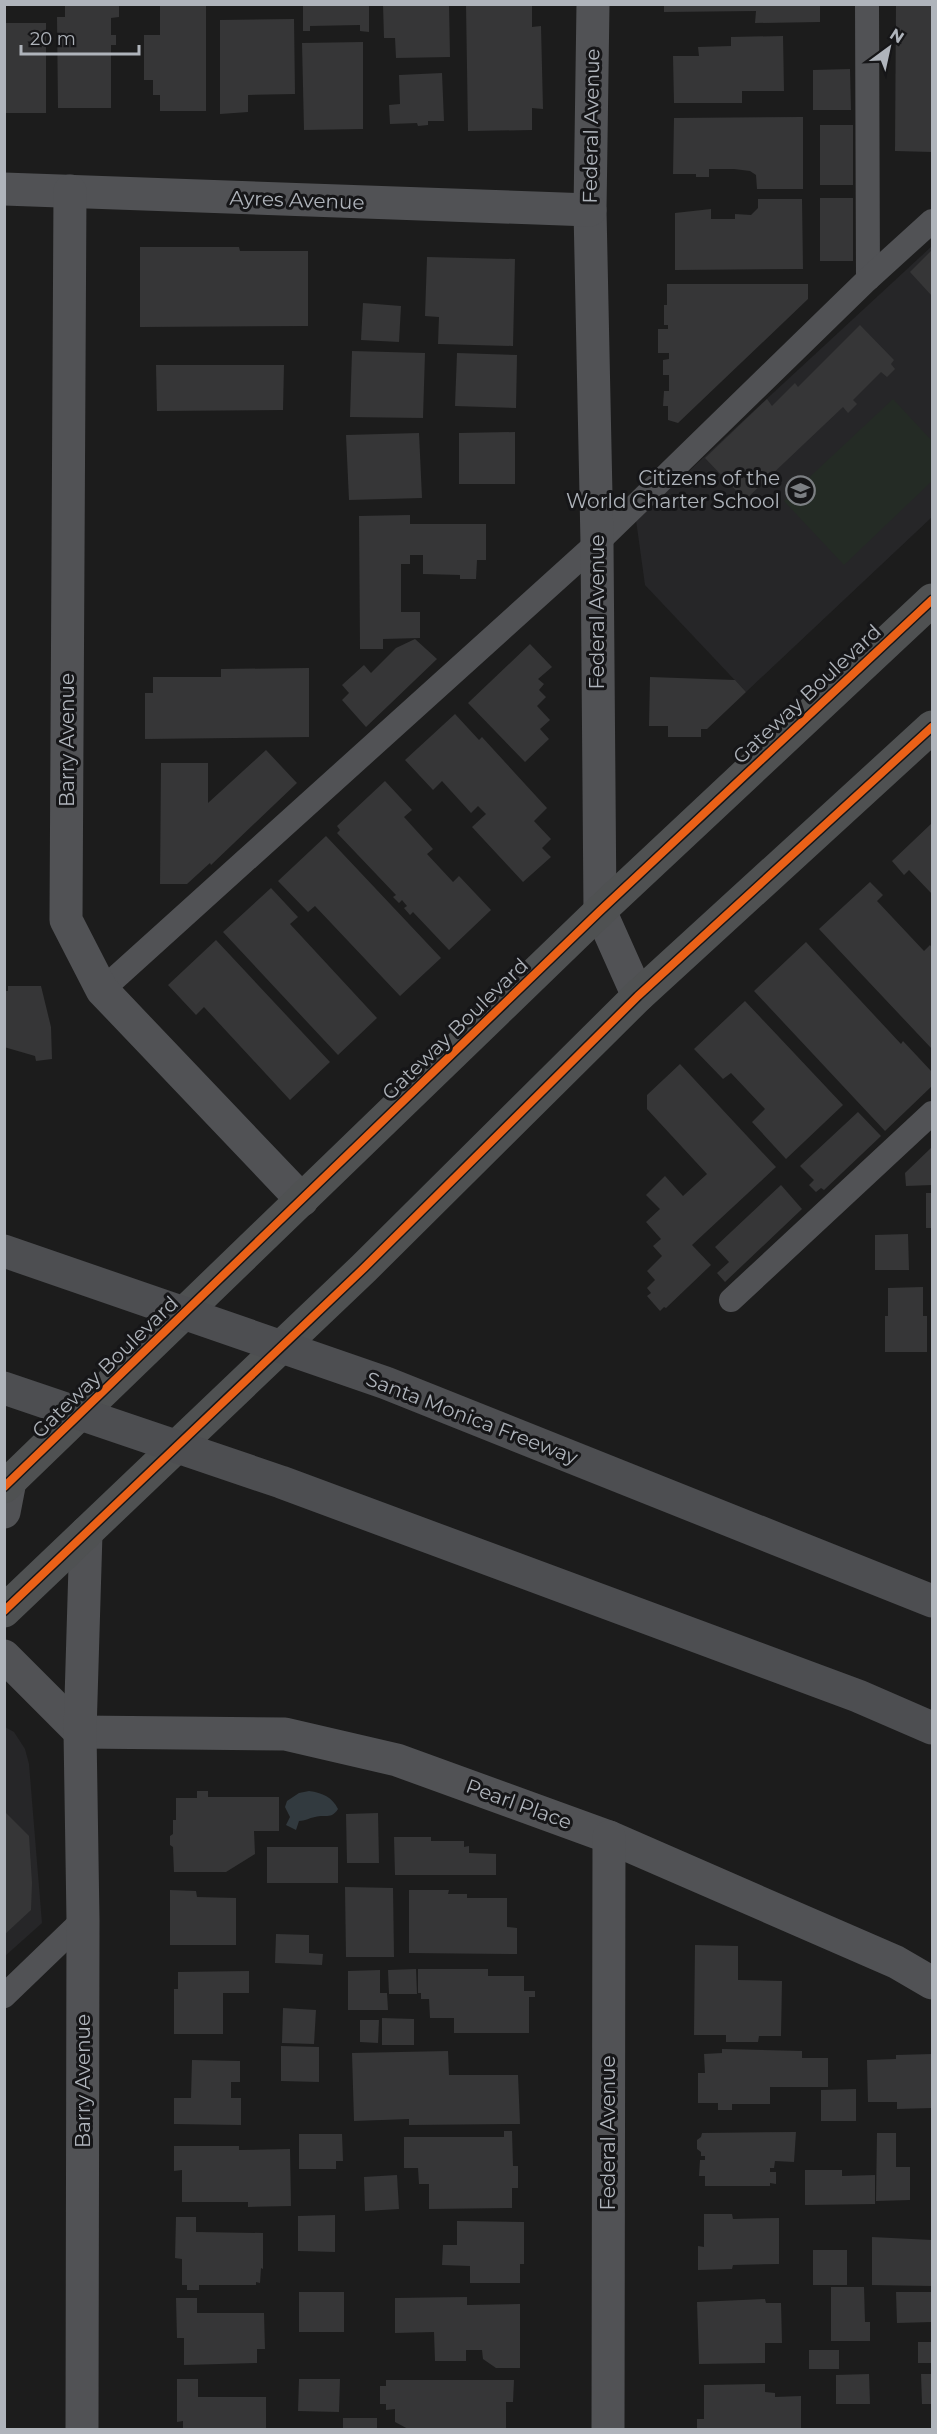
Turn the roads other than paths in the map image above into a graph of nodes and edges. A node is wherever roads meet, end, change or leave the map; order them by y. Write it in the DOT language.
graph roads {
  1 [pos="593,4"];
  2 [pos="867,4"];
  3 [pos="4,189"];
  4 [pos="70,191"];
  5 [pos="590,210"];
  6 [pos="933,221"];
  7 [pos="868,279"];
  8 [pos="597,543"];
  9 [pos="933,600"];
  10 [pos="933,727"];
  11 [pos="600,911"];
  12 [pos="102,990"];
  13 [pos="638,996"];
  14 [pos="933,1113"];
  15 [pos="302,1200"];
  16 [pos="4,1251"];
  17 [pos="731,1300"];
  18 [pos="4,1388"];
  19 [pos="6,1494"];
  20 [pos="86,1533"];
  21 [pos="933,1601"];
  22 [pos="4,1611"];
  23 [pos="4,1656"];
  24 [pos="858,1696"];
  25 [pos="933,1728"];
  26 [pos="80,1732"];
  27 [pos="933,1742"];
  28 [pos="609,1837"];
  29 [pos="83,1920"];
  30 [pos="933,1983"];
  31 [pos="4,1996"];
  32 [pos="82,2430"];
  33 [pos="608,2430"];
  1 -- 5 [label="street, Federal Avenue"];
  2 -- 7 [label="lane"];
  3 -- 4 [label="street, Ayres Avenue"];
  4 -- 5 [label="street, Ayres Avenue"];
  4 -- 12 [label="street, Barry Avenue"];
  5 -- 8 [label="street, Federal Avenue"];
  6 -- 7 [label="lane"];
  7 -- 8 [label="lane"];
  8 -- 11 [label="street, Federal Avenue"];
  8 -- 12 [label="lane"];
  9 -- 11 [label="main road, Gateway Boulevard"];
  10 -- 13 [label="main road"];
  11 -- 13 [label="street, Federal Avenue"];
  11 -- 15 [label="main road, Gateway Boulevard"];
  12 -- 15 [label="street, Barry Avenue"];
  13 -- 20 [label="main road"];
  14 -- 17 [label="lane"];
  15 -- 19 [label="main road, Gateway Boulevard"];
  16 -- 21 [label="highway, Santa Monica Freeway"];
  18 -- 24 [label="highway"];
  20 -- 22 [label="main road"];
  20 -- 26 [label="street, Barry Avenue"];
  23 -- 26 [label="street"];
  24 -- 25 [label="highway"];
  24 -- 27 [label="highway"];
  26 -- 28 [label="street, Pearl Place"];
  26 -- 29 [label="street, Barry Avenue"];
  28 -- 30 [label="street, Pearl Place"];
  28 -- 33 [label="street, Federal Avenue"];
  29 -- 31 [label="lane"];
  29 -- 32 [label="street, Barry Avenue"];
}
